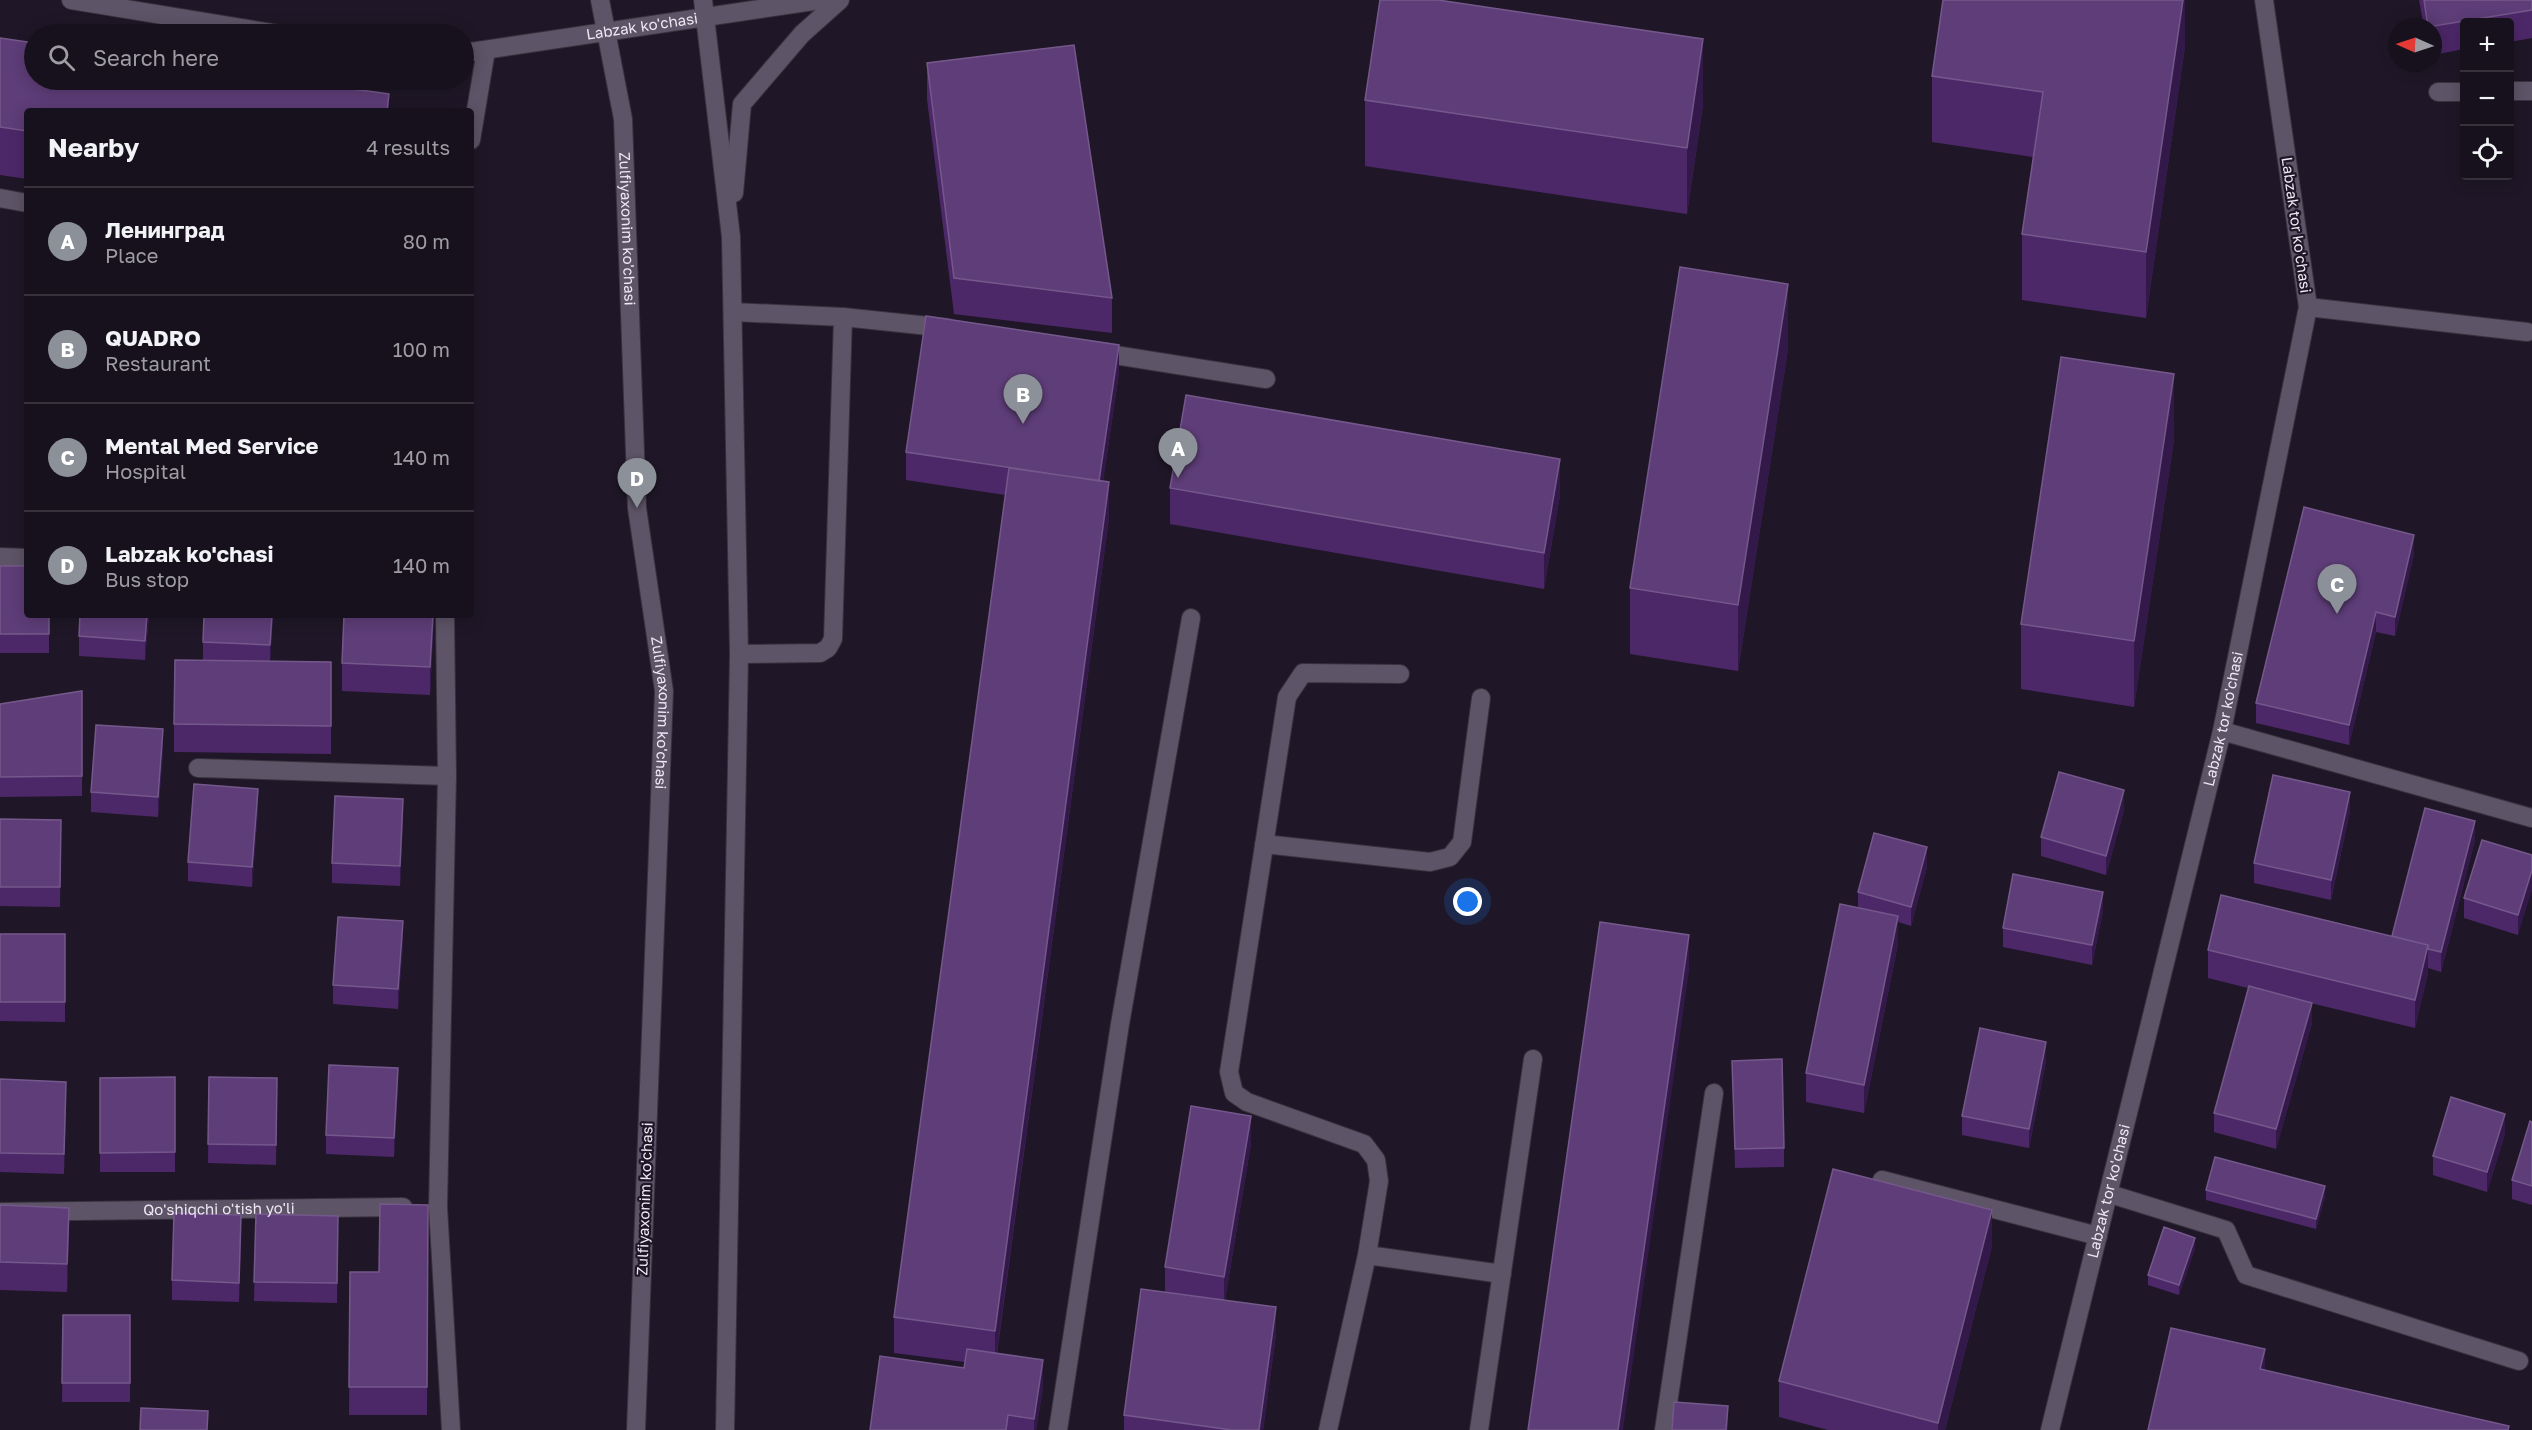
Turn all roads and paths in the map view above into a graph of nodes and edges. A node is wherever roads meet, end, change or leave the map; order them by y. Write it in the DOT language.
graph roads {
  1 [pos="71,0"];
  2 [pos="600,0"];
  3 [pos="820,0"];
  4 [pos="840,0"];
  5 [pos="2264,0"];
  6 [pos="704,9"];
  7 [pos="217,24"];
  8 [pos="605,33"];
  9 [pos="486,50"];
  10 [pos="474,52"];
  11 [pos="2514,91"];
  12 [pos="2532,91"];
  13 [pos="2438,92"];
  14 [pos="2460,92"];
  15 [pos="474,122"];
  16 [pos="0,198"];
  17 [pos="24,202"];
  18 [pos="730,237"];
  19 [pos="2308,307"];
  20 [pos="733,312"];
  21 [pos="843,317"];
  22 [pos="969,331"];
  23 [pos="2527,332"];
  24 [pos="1083,350"];
  25 [pos="1266,379"];
  26 [pos="0,557"];
  27 [pos="24,558"];
  28 [pos="445,618"];
  29 [pos="1191,618"];
  30 [pos="739,654"];
  31 [pos="1400,674"];
  32 [pos="1481,698"];
  33 [pos="2222,730"];
  34 [pos="198,768"];
  35 [pos="447,776"];
  36 [pos="2532,818"];
  37 [pos="1264,844"];
  38 [pos="1533,1059"];
  39 [pos="1714,1093"];
  40 [pos="1882,1180"];
  41 [pos="2110,1194"];
  42 [pos="438,1207"];
  43 [pos="0,1212"];
  44 [pos="2098,1236"];
  45 [pos="1367,1255"];
  46 [pos="1502,1274"];
  47 [pos="2519,1361"];
  48 [pos="451,1430"];
  49 [pos="636,1430"];
  50 [pos="725,1430"];
  51 [pos="1058,1430"];
  52 [pos="1328,1430"];
  53 [pos="1479,1430"];
  54 [pos="1664,1430"];
  55 [pos="2050,1430"];
  1 -- 7 [label="main road"];
  2 -- 8 [label="main road, Zulfiyaxonim ko'chasi"];
  3 -- 6 [label="main road, Labzak ko'chasi"];
  4 -- 18 [label="main road"];
  5 -- 19 [label="main road, Labzak tor ko'chasi"];
  6 -- 8 [label="main road, Labzak ko'chasi"];
  6 -- 18 [label="main road"];
  8 -- 9 [label="main road, Labzak ko'chasi"];
  8 -- 49 [label="main road, Zulfiyaxonim ko'chasi"];
  9 -- 10 [label="main road, Labzak ko'chasi"];
  9 -- 15 [label="main road"];
  11 -- 12 [label="main road"];
  13 -- 14 [label="main road"];
  16 -- 17 [label="main road"];
  18 -- 20 [label="main road"];
  19 -- 23 [label="main road"];
  19 -- 33 [label="main road, Labzak tor ko'chasi"];
  20 -- 21 [label="main road"];
  20 -- 30 [label="main road"];
  21 -- 22 [label="main road"];
  21 -- 30 [label="main road"];
  24 -- 25 [label="main road"];
  26 -- 27 [label="main road"];
  28 -- 35 [label="main road"];
  29 -- 51 [label="main road"];
  30 -- 50 [label="main road"];
  31 -- 37 [label="main road"];
  32 -- 37 [label="main road"];
  33 -- 36 [label="main road"];
  33 -- 41 [label="main road, Labzak tor ko'chasi"];
  34 -- 35 [label="main road"];
  35 -- 42 [label="main road"];
  37 -- 45 [label="main road"];
  38 -- 46 [label="main road"];
  39 -- 54 [label="main road"];
  40 -- 44 [label="main road"];
  41 -- 44 [label="main road, Labzak tor ko'chasi"];
  41 -- 47 [label="main road"];
  42 -- 43 [label="main road, Qo'shiqchi o'tish yo'li"];
  42 -- 48 [label="main road"];
  44 -- 55 [label="main road, Labzak tor ko'chasi"];
  45 -- 46 [label="main road"];
  45 -- 52 [label="main road"];
  46 -- 53 [label="main road"];
}
